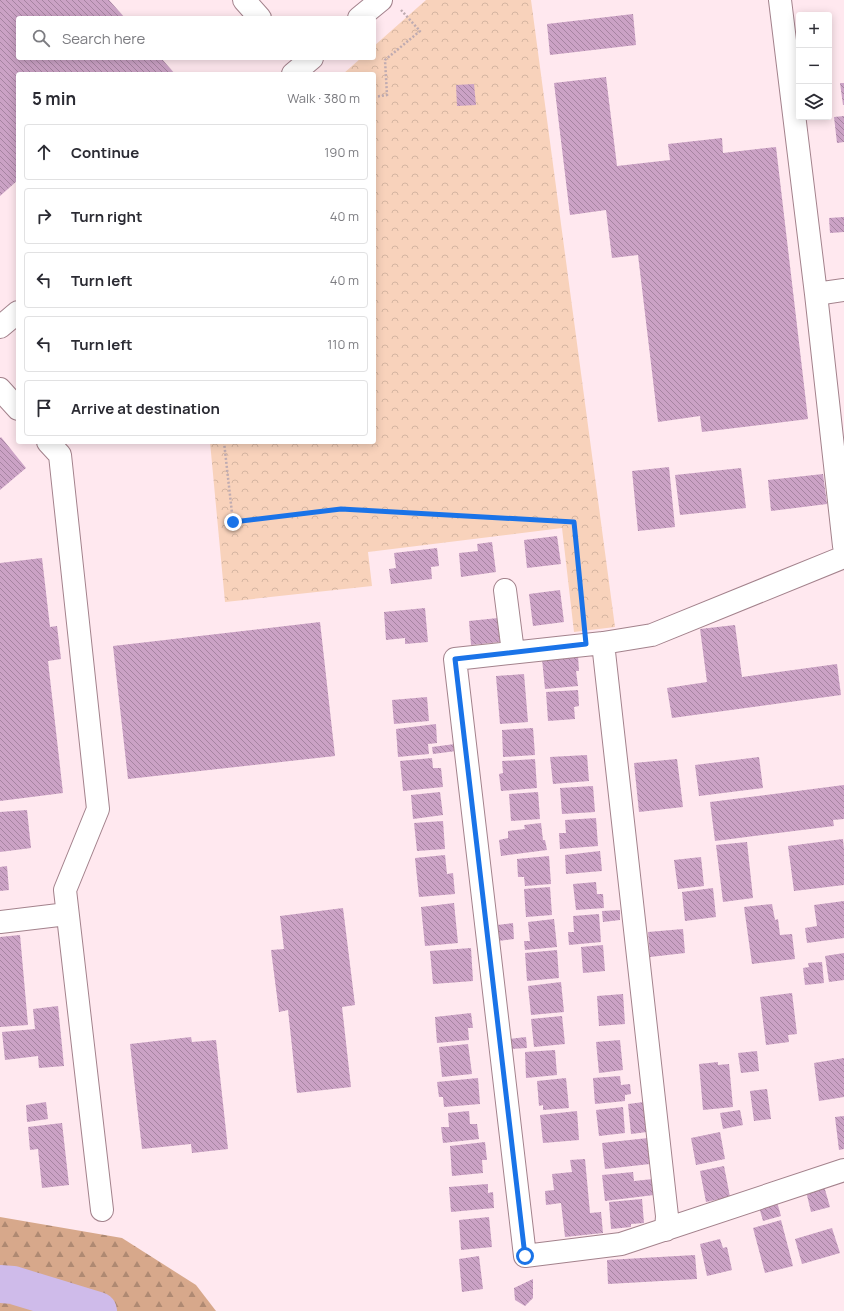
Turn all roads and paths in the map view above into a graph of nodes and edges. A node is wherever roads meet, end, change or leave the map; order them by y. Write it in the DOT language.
graph roads {
  1 [pos="244,0"];
  2 [pos="380,0"];
  3 [pos="780,0"];
  4 [pos="401,10"];
  5 [pos="258,16"];
  6 [pos="361,16"];
  7 [pos="376,98"];
  8 [pos="844,290"];
  9 [pos="816,294"];
  10 [pos="16,314"];
  11 [pos="0,327"];
  12 [pos="0,389"];
  13 [pos="16,407"];
  14 [pos="50,444"];
  15 [pos="224,444"];
  16 [pos="844,546"];
  17 [pos="844,557"];
  18 [pos="504,590"];
  19 [pos="595,644"];
  20 [pos="513,652"];
  21 [pos="67,914"];
  22 [pos="0,922"];
  23 [pos="844,1170"];
  24 [pos="102,1210"];
  25 [pos="666,1230"];
  1 -- 5 [label="street"];
  2 -- 6 [label="street"];
  3 -- 9 [label="street"];
  4 -- 7 [label="path"];
  8 -- 9 [label="street"];
  9 -- 16 [label="street"];
  10 -- 11 [label="street"];
  12 -- 13 [label="street"];
  14 -- 21 [label="street"];
  15 -- 19 [label="path"];
  17 -- 19 [label="street"];
  18 -- 20 [label="street"];
  19 -- 20 [label="street"];
  19 -- 25 [label="street"];
  20 -- 25 [label="street"];
  21 -- 22 [label="street"];
  21 -- 24 [label="street"];
  23 -- 25 [label="street"];
}
